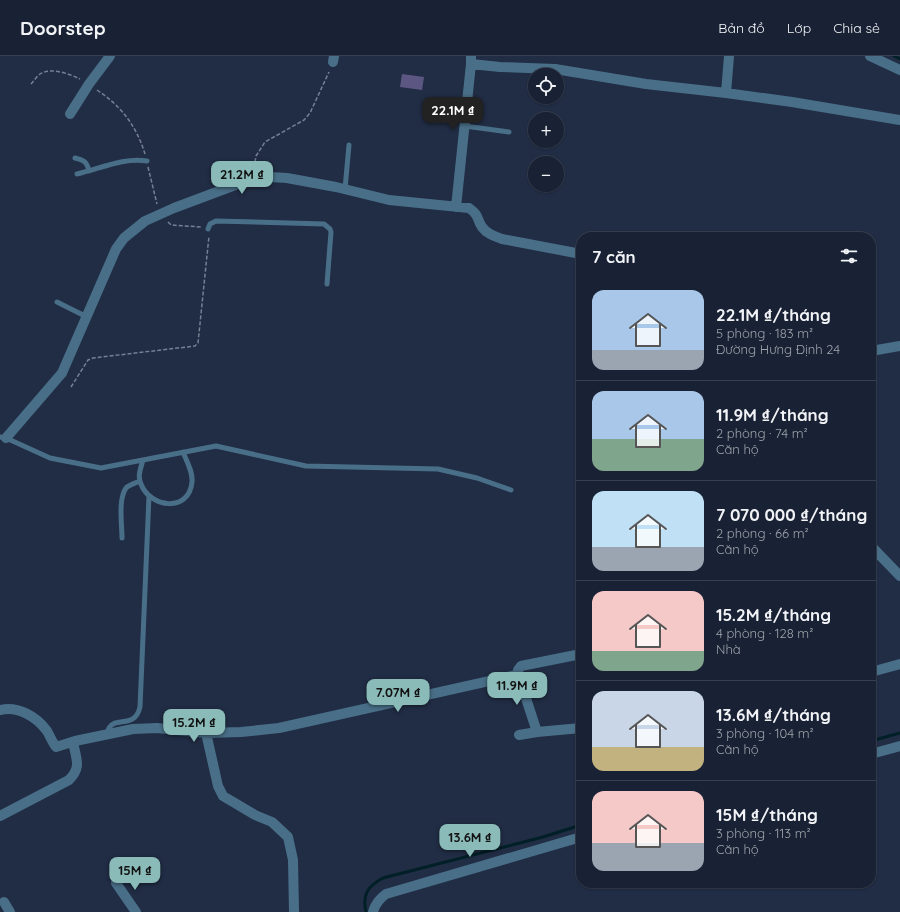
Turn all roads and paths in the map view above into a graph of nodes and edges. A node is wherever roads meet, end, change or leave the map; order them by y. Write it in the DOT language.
graph roads {
  1 [pos="110,56"];
  2 [pos="729,56"];
  3 [pos="870,56"];
  4 [pos="334,59"];
  5 [pos="471,60"];
  6 [pos="900,70"];
  7 [pos="726,93"];
  8 [pos="70,114"];
  9 [pos="900,120"];
  10 [pos="465,126"];
  11 [pos="510,132"];
  12 [pos="349,145"];
  13 [pos="75,158"];
  14 [pos="147,161"];
  15 [pos="89,171"];
  16 [pos="77,174"];
  17 [pos="251,179"];
  18 [pos="345,189"];
  19 [pos="456,207"];
  20 [pos="208,229"];
  21 [pos="576,253"];
  22 [pos="327,284"];
  23 [pos="57,302"];
  24 [pos="87,316"];
  25 [pos="900,346"];
  26 [pos="876,351"];
  27 [pos="3,438"];
  28 [pos="183,452"];
  29 [pos="143,460"];
  30 [pos="140,481"];
  31 [pos="511,490"];
  32 [pos="149,496"];
  33 [pos="122,538"];
  34 [pos="876,551"];
  35 [pos="900,576"];
  36 [pos="576,655"];
  37 [pos="900,664"];
  38 [pos="876,671"];
  39 [pos="518,674"];
  40 [pos="0,710"];
  41 [pos="576,728"];
  42 [pos="537,732"];
  43 [pos="206,733"];
  44 [pos="107,734"];
  45 [pos="519,735"];
  46 [pos="73,742"];
  47 [pos="900,746"];
  48 [pos="876,753"];
  49 [pos="0,816"];
  50 [pos="576,838"];
  51 [pos="116,883"];
  52 [pos="4,902"];
  53 [pos="10,912"];
  54 [pos="136,912"];
  55 [pos="294,912"];
  56 [pos="373,912"];
  1 -- 8 [label="street"];
  2 -- 7 [label="street"];
  3 -- 6 [label="street"];
  4 -- 17 [label="path"];
  5 -- 7 [label="street"];
  5 -- 10 [label="street"];
  7 -- 9 [label="street"];
  10 -- 11 [label="lane"];
  10 -- 19 [label="street"];
  12 -- 18 [label="lane"];
  13 -- 15 [label="lane"];
  14 -- 15 [label="lane"];
  15 -- 16 [label="lane"];
  17 -- 18 [label="street"];
  17 -- 24 [label="street"];
  18 -- 19 [label="street"];
  19 -- 21 [label="street"];
  20 -- 22 [label="lane"];
  23 -- 24 [label="lane"];
  24 -- 27 [label="street"];
  25 -- 26 [label="street"];
  27 -- 29 [label="lane"];
  28 -- 29 [label="lane"];
  28 -- 31 [label="lane"];
  28 -- 32 [label="lane"];
  29 -- 30 [label="lane"];
  30 -- 32 [label="lane"];
  30 -- 33 [label="lane"];
  32 -- 44 [label="lane"];
  34 -- 35 [label="street"];
  36 -- 39 [label="street"];
  37 -- 38 [label="street"];
  39 -- 42 [label="street"];
  39 -- 43 [label="street"];
  40 -- 46 [label="street"];
  41 -- 42 [label="street"];
  42 -- 45 [label="street"];
  43 -- 44 [label="street"];
  43 -- 55 [label="street"];
  44 -- 46 [label="street"];
  46 -- 49 [label="street"];
  47 -- 48 [label="street"];
  50 -- 56 [label="street"];
  51 -- 54 [label="street"];
  52 -- 53 [label="street"];
}
